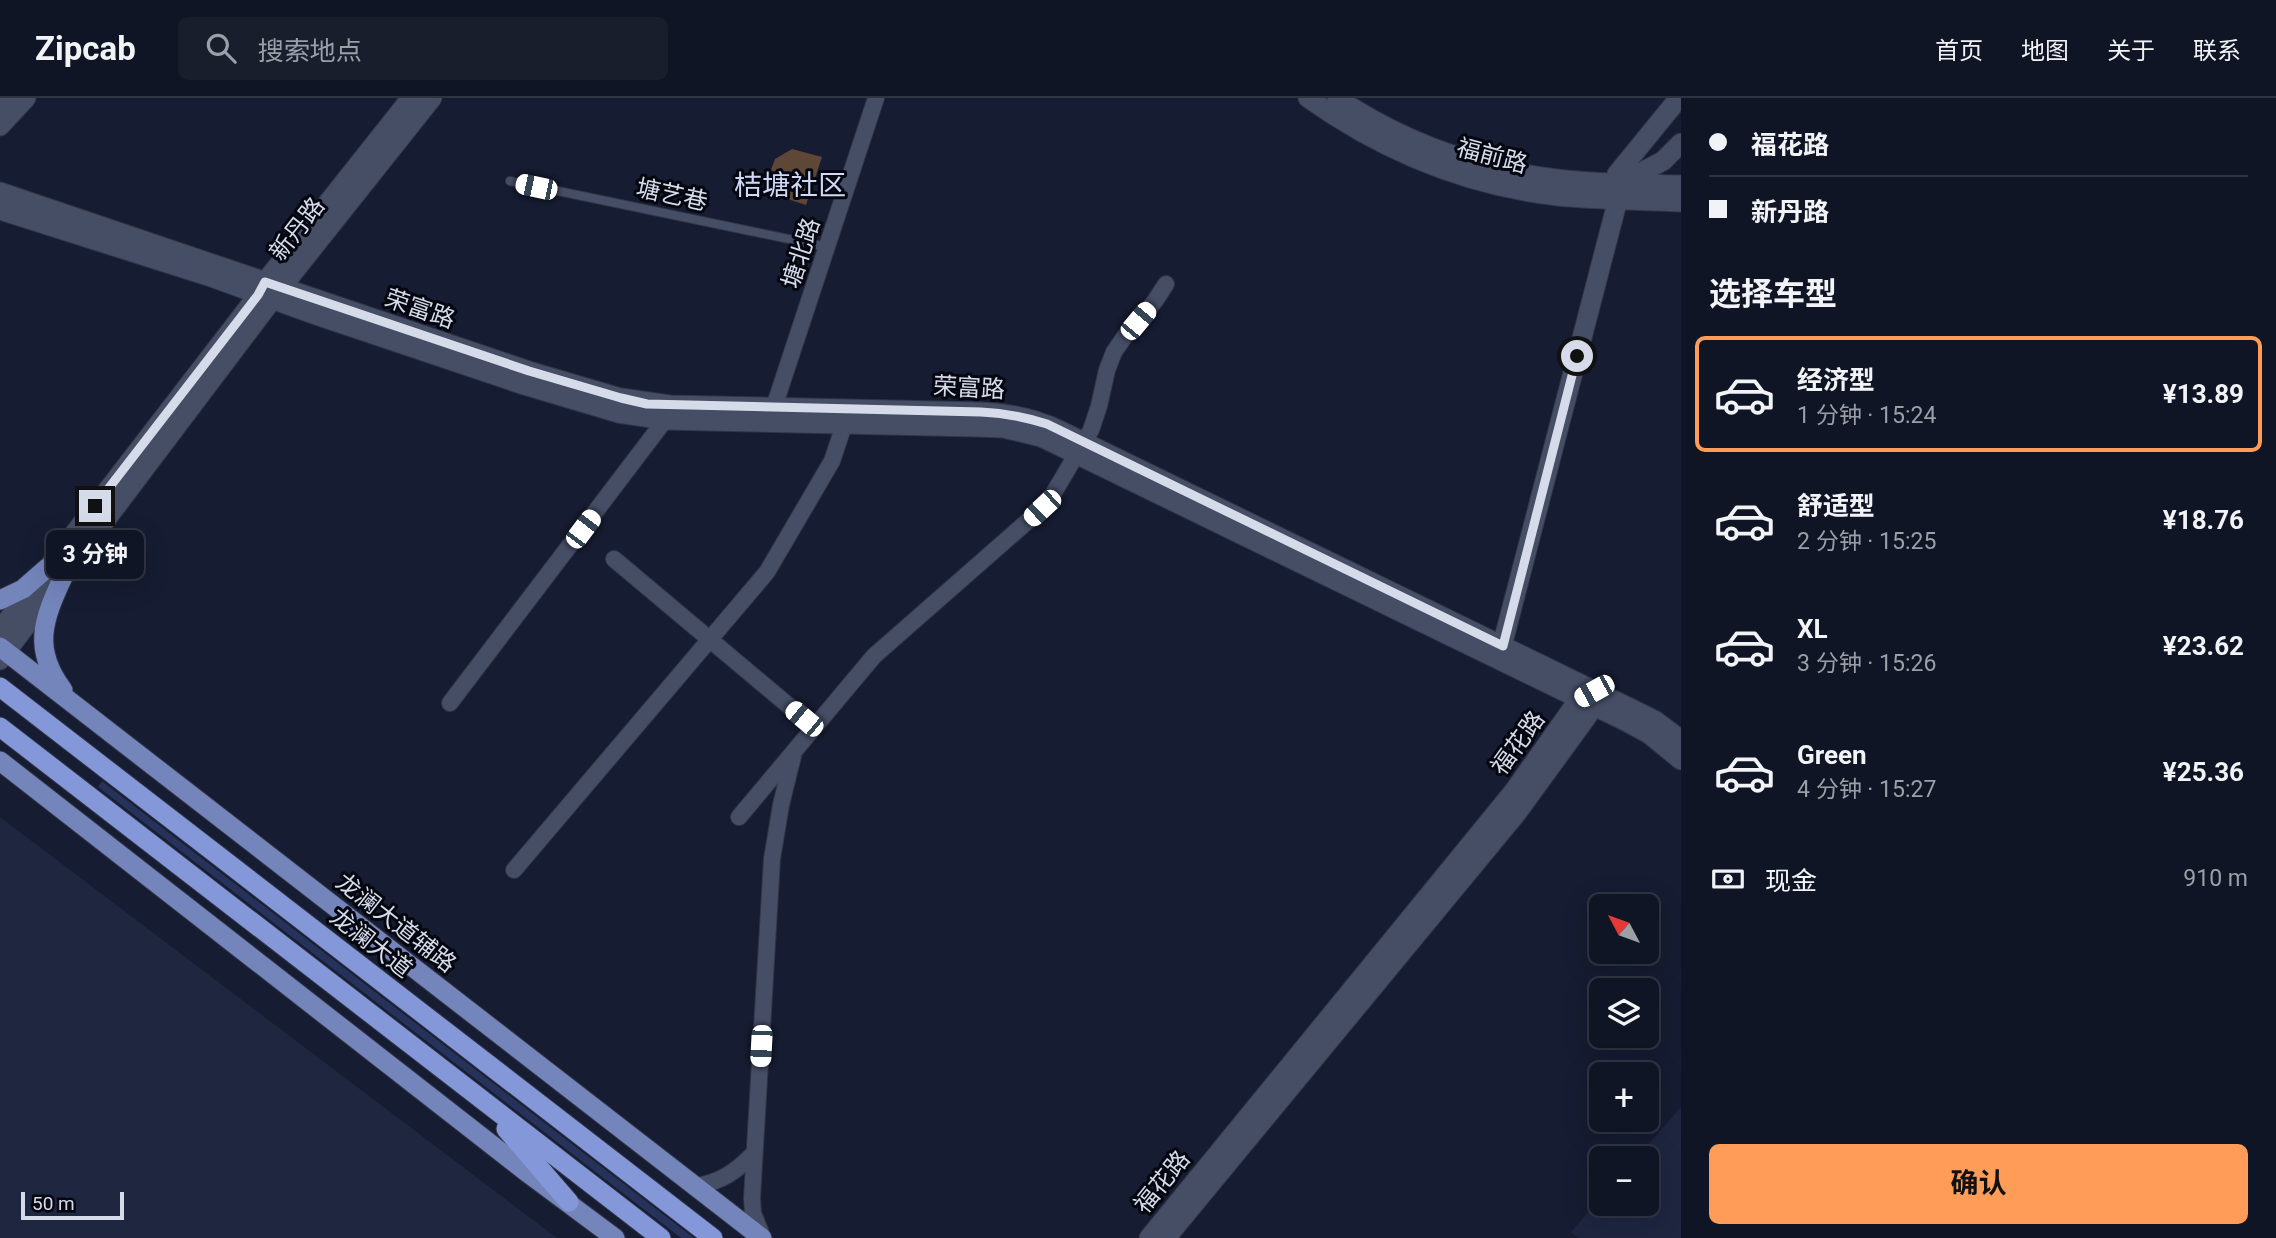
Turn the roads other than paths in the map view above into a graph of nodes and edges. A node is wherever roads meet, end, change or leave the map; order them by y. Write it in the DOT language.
graph roads {
  1 [pos="5,98"];
  2 [pos="26,98"];
  3 [pos="411,98"];
  4 [pos="432,98"];
  5 [pos="876,98"];
  6 [pos="1308,98"];
  7 [pos="1336,98"];
  8 [pos="1679,98"];
  9 [pos="0,104"];
  10 [pos="0,127"];
  11 [pos="1681,143"];
  12 [pos="510,181"];
  13 [pos="1681,185"];
  14 [pos="1621,189"];
  15 [pos="0,192"];
  16 [pos="1681,202"];
  17 [pos="0,210"];
  18 [pos="827,247"];
  19 [pos="1166,284"];
  20 [pos="269,291"];
  21 [pos="771,415"];
  22 [pos="666,420"];
  23 [pos="843,424"];
  24 [pos="1080,448"];
  25 [pos="614,559"];
  26 [pos="55,573"];
  27 [pos="0,600"];
  28 [pos="0,630"];
  29 [pos="709,639"];
  30 [pos="1503,646"];
  31 [pos="2,653"];
  32 [pos="0,687"];
  33 [pos="1589,698"];
  34 [pos="450,703"];
  35 [pos="77,707"];
  36 [pos="0,727"];
  37 [pos="814,727"];
  38 [pos="1681,740"];
  39 [pos="794,751"];
  40 [pos="1681,760"];
  41 [pos="0,761"];
  42 [pos="0,778"];
  43 [pos="46,796"];
  44 [pos="739,817"];
  45 [pos="514,870"];
  46 [pos="477,1097"];
  47 [pos="754,1153"];
  48 [pos="695,1186"];
  49 [pos="569,1202"];
  50 [pos="615,1238"];
  51 [pos="661,1238"];
  52 [pos="713,1238"];
  53 [pos="763,1238"];
  54 [pos="1149,1238"];
  55 [pos="1166,1238"];
  1 -- 9 [label="street"];
  2 -- 10 [label="street"];
  3 -- 20 [label="street, 新丹路"];
  4 -- 20 [label="street, 新丹路"];
  5 -- 18 [label="street, 塘北路"];
  6 -- 14 [label="street, 福前路"];
  7 -- 14 [label="street, 福前路"];
  8 -- 14 [label="street"];
  11 -- 14 [label="street"];
  12 -- 18 [label="lane, 塘艺巷"];
  13 -- 14 [label="street, 福前路"];
  14 -- 16 [label="street, 福前路"];
  14 -- 30 [label="street"];
  15 -- 20 [label="street, 荣富路"];
  17 -- 20 [label="street, 荣富路"];
  18 -- 21 [label="street, 塘北路"];
  19 -- 24 [label="street"];
  20 -- 21 [label="street, 荣富路"];
  20 -- 22 [label="street, 荣富路"];
  20 -- 26 [label="street, 新丹路"];
  21 -- 22 [label="street, 荣富路"];
  21 -- 23 [label="street, 荣富路"];
  21 -- 24 [label="street, 荣富路"];
  22 -- 34 [label="street"];
  23 -- 24 [label="street, 荣富路"];
  23 -- 29 [label="street"];
  24 -- 30 [label="street, 荣富路"];
  24 -- 33 [label="street, 荣富路"];
  24 -- 37 [label="street"];
  25 -- 29 [label="street"];
  26 -- 27 [label="main road"];
  26 -- 28 [label="street, 新丹路"];
  26 -- 31 [label="street, 新丹路"];
  26 -- 35 [label="main road"];
  29 -- 37 [label="street"];
  29 -- 45 [label="street"];
  30 -- 33 [label="street, 荣富路"];
  31 -- 35 [label="main road, 龙澜大道辅路"];
  32 -- 52 [label="highway, 龙澜大道"];
  33 -- 38 [label="street, 荣富路"];
  33 -- 40 [label="street, 荣富路"];
  33 -- 54 [label="street, 福花路"];
  33 -- 55 [label="street, 福花路"];
  35 -- 48 [label="main road, 龙澜大道辅路"];
  36 -- 46 [label="highway"];
  37 -- 39 [label="street"];
  39 -- 44 [label="street"];
  39 -- 47 [label="street"];
  41 -- 43 [label="main road"];
  42 -- 43 [label="main road"];
  43 -- 49 [label="main road"];
  46 -- 49 [label="highway"];
  46 -- 51 [label="highway"];
  47 -- 48 [label="street"];
  47 -- 53 [label="street"];
  48 -- 53 [label="main road, 龙澜大道辅路"];
  49 -- 50 [label="main road"];
}
